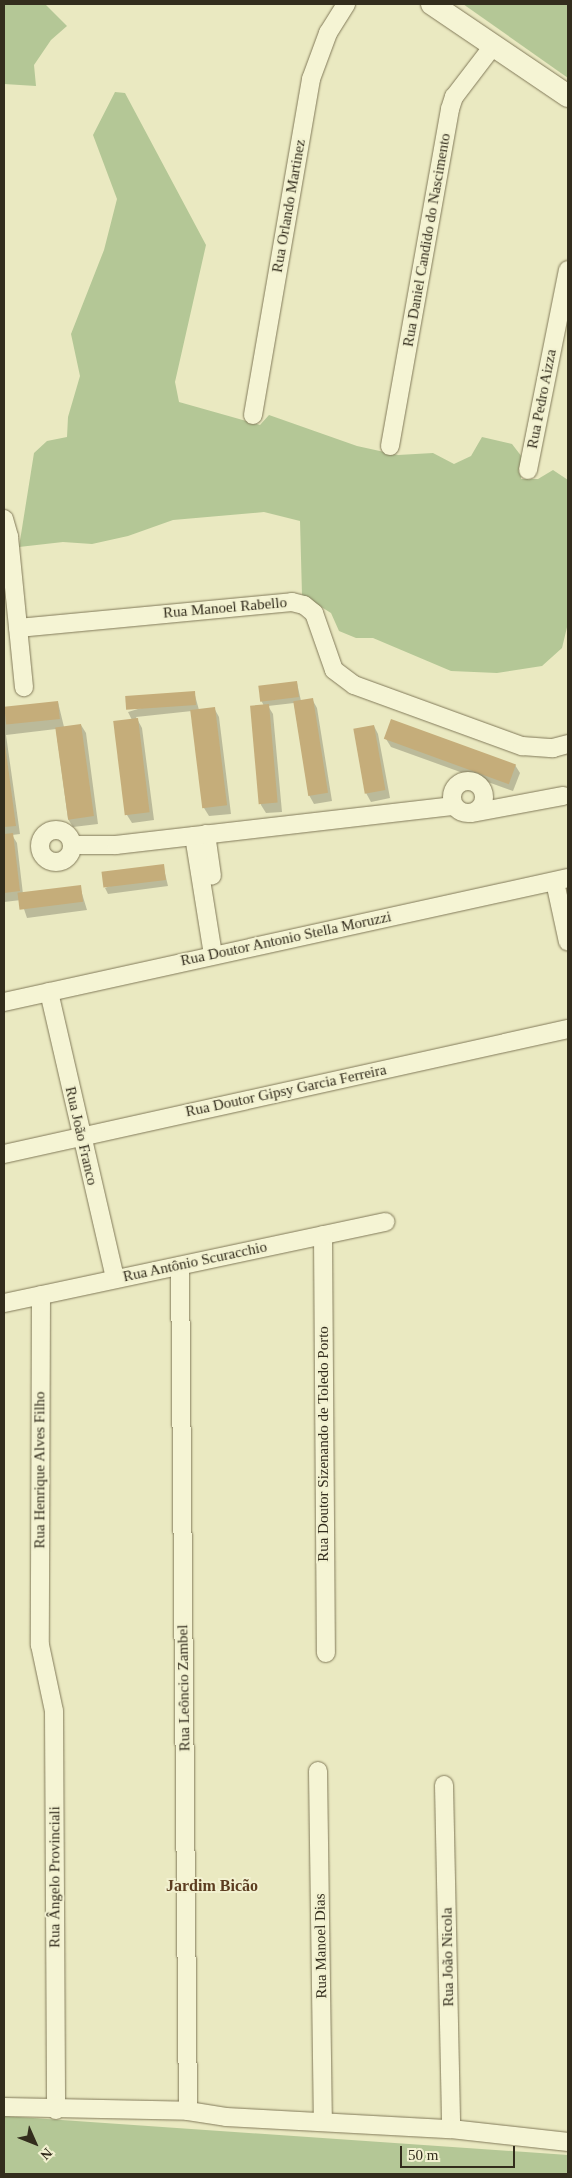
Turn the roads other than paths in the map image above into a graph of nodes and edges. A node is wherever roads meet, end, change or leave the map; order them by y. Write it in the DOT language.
graph roads {
  1 [pos="346,4"];
  2 [pos="432,4"];
  3 [pos="493,46"];
  4 [pos="568,96"];
  5 [pos="568,270"];
  6 [pos="253,414"];
  7 [pos="390,446"];
  8 [pos="528,470"];
  9 [pos="4,519"];
  10 [pos="18,628"];
  11 [pos="24,687"];
  12 [pos="560,746"];
  13 [pos="478,783"];
  14 [pos="563,796"];
  15 [pos="519,803"];
  16 [pos="454,806"];
  17 [pos="471,813"];
  18 [pos="200,835"];
  19 [pos="73,845"];
  20 [pos="562,880"];
  21 [pos="568,942"];
  22 [pos="220,953"];
  23 [pos="49,992"];
  24 [pos="4,1002"];
  25 [pos="568,1029"];
  26 [pos="80,1136"];
  27 [pos="4,1154"];
  28 [pos="385,1222"];
  29 [pos="323,1236"];
  30 [pos="180,1266"];
  31 [pos="115,1279"];
  32 [pos="41,1296"];
  33 [pos="4,1303"];
  34 [pos="40,1645"];
  35 [pos="326,1653"];
  36 [pos="318,1771"];
  37 [pos="444,1785"];
  38 [pos="4,2107"];
  39 [pos="56,2110"];
  40 [pos="188,2111"];
  41 [pos="323,2122"];
  42 [pos="451,2129"];
  43 [pos="568,2142"];
  1 -- 6 [label="street, Rua Orlando Martinez"];
  2 -- 3 [label="street"];
  3 -- 4 [label="street"];
  3 -- 7 [label="street, Rua Daniel Candido do Nascimento"];
  5 -- 8 [label="street, Rua Pedro Aizza"];
  9 -- 10 [label="street"];
  10 -- 11 [label="street"];
  10 -- 12 [label="street, Rua Manoel Rabello"];
  13 -- 15 [label="street"];
  13 -- 16 [label="street"];
  13 -- 17 [label="street"];
  14 -- 15 [label="street"];
  15 -- 17 [label="street"];
  16 -- 17 [label="street"];
  16 -- 18 [label="street"];
  18 -- 19 [label="street"];
  18 -- 22 [label="street"];
  20 -- 21 [label="street"];
  20 -- 22 [label="street, Rua Doutor Antonio Stella Moruzzi"];
  22 -- 23 [label="street, Rua Doutor Antonio Stella Moruzzi"];
  23 -- 24 [label="street, Rua Doutor Antonio Stella Moruzzi"];
  23 -- 26 [label="street, Rua João Franco"];
  25 -- 26 [label="street, Rua Doutor Gipsy Garcia Ferreira"];
  26 -- 27 [label="street, Rua Doutor Gipsy Garcia Ferreira"];
  26 -- 31 [label="street, Rua João Franco"];
  28 -- 29 [label="street, Rua Antônio Scuracchio"];
  29 -- 30 [label="street, Rua Antônio Scuracchio"];
  29 -- 35 [label="street, Rua Doutor Sizenando de Toledo Porto"];
  30 -- 31 [label="street, Rua Antônio Scuracchio"];
  30 -- 40 [label="street, Rua Leôncio Zambel"];
  31 -- 32 [label="street, Rua Antônio Scuracchio"];
  32 -- 33 [label="street, Rua Antônio Scuracchio"];
  32 -- 34 [label="street, Rua Henrique Alves Filho"];
  34 -- 39 [label="street, Rua Ângelo Provinciali"];
  36 -- 41 [label="street, Rua Manoel Dias"];
  37 -- 42 [label="street, Rua João Nicola"];
  38 -- 39 [label="street"];
  39 -- 40 [label="street"];
  40 -- 41 [label="street"];
  41 -- 42 [label="street"];
  42 -- 43 [label="street"];
}
